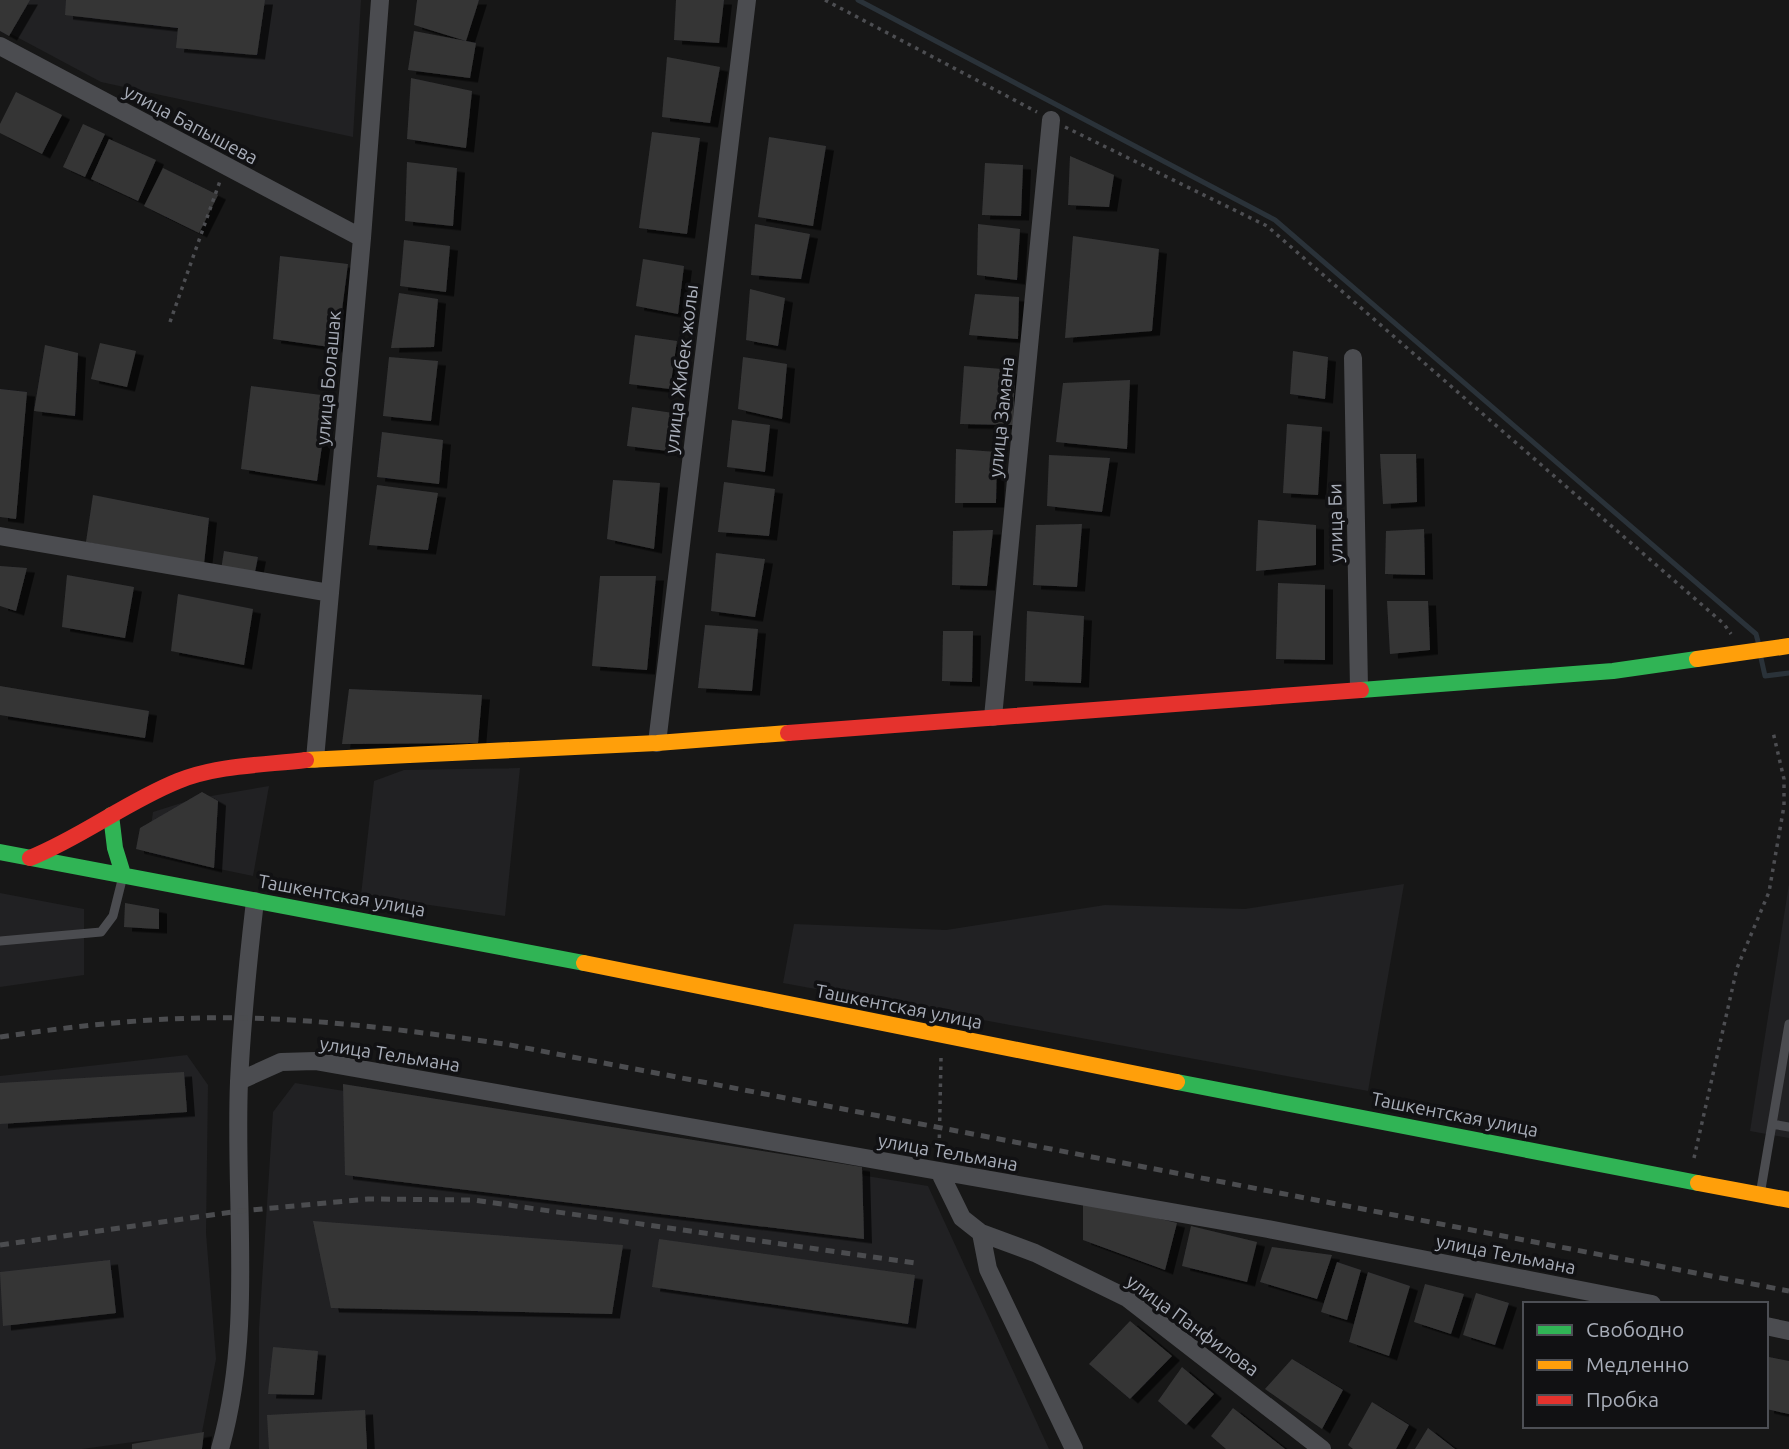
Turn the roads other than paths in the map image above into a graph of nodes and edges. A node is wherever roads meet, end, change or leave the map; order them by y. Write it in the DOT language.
graph roads {
  1 [pos="380,0"];
  2 [pos="747,0"];
  3 [pos="0,46"];
  4 [pos="1051,120"];
  5 [pos="362,238"];
  6 [pos="1353,358"];
  7 [pos="0,536"];
  8 [pos="330,593"];
  9 [pos="1789,646"];
  10 [pos="1359,688"];
  11 [pos="993,717"];
  12 [pos="657,743"];
  13 [pos="315,759"];
  14 [pos="111,815"];
  15 [pos="0,852"];
  16 [pos="30,858"];
  17 [pos="123,874"];
  18 [pos="255,901"];
  19 [pos="0,941"];
  20 [pos="1789,1024"];
  21 [pos="239,1081"];
  22 [pos="1772,1124"];
  23 [pos="1789,1127"];
  24 [pos="939,1171"];
  25 [pos="1760,1195"];
  26 [pos="1789,1200"];
  27 [pos="981,1233"];
  28 [pos="1642,1302"];
  29 [pos="1768,1326"];
  30 [pos="1789,1331"];
  31 [pos="220,1449"];
  32 [pos="1074,1449"];
  33 [pos="1322,1449"];
  1 -- 5 [label="street, улица Болашак"];
  2 -- 12 [label="street, улица Жибек жолы"];
  3 -- 5 [label="street, улица Бапышева"];
  4 -- 11 [label="street, улица Замана"];
  5 -- 8 [label="street, улица Болашак"];
  6 -- 10 [label="street, улица Би"];
  7 -- 8 [label="street"];
  8 -- 13 [label="street, улица Болашак"];
  9 -- 10 [label="main road"];
  10 -- 11 [label="main road"];
  11 -- 12 [label="main road"];
  12 -- 13 [label="main road"];
  13 -- 14 [label="main road"];
  14 -- 16 [label="main road"];
  14 -- 17 [label="main road"];
  15 -- 16 [label="main road, Ташкентская улица"];
  16 -- 17 [label="main road, Ташкентская улица"];
  17 -- 18 [label="main road, Ташкентская улица"];
  17 -- 19 [label="lane"];
  18 -- 21 [label="street"];
  18 -- 25 [label="main road, Ташкентская улица"];
  20 -- 22 [label="lane"];
  21 -- 24 [label="street, улица Тельмана"];
  21 -- 31 [label="street"];
  22 -- 23 [label="lane"];
  22 -- 25 [label="lane"];
  24 -- 27 [label="street, улица Панфилова"];
  24 -- 28 [label="street, улица Тельмана"];
  25 -- 26 [label="main road, Ташкентская улица"];
  27 -- 32 [label="street"];
  27 -- 33 [label="street, улица Панфилова"];
  29 -- 30 [label="street"];
}
